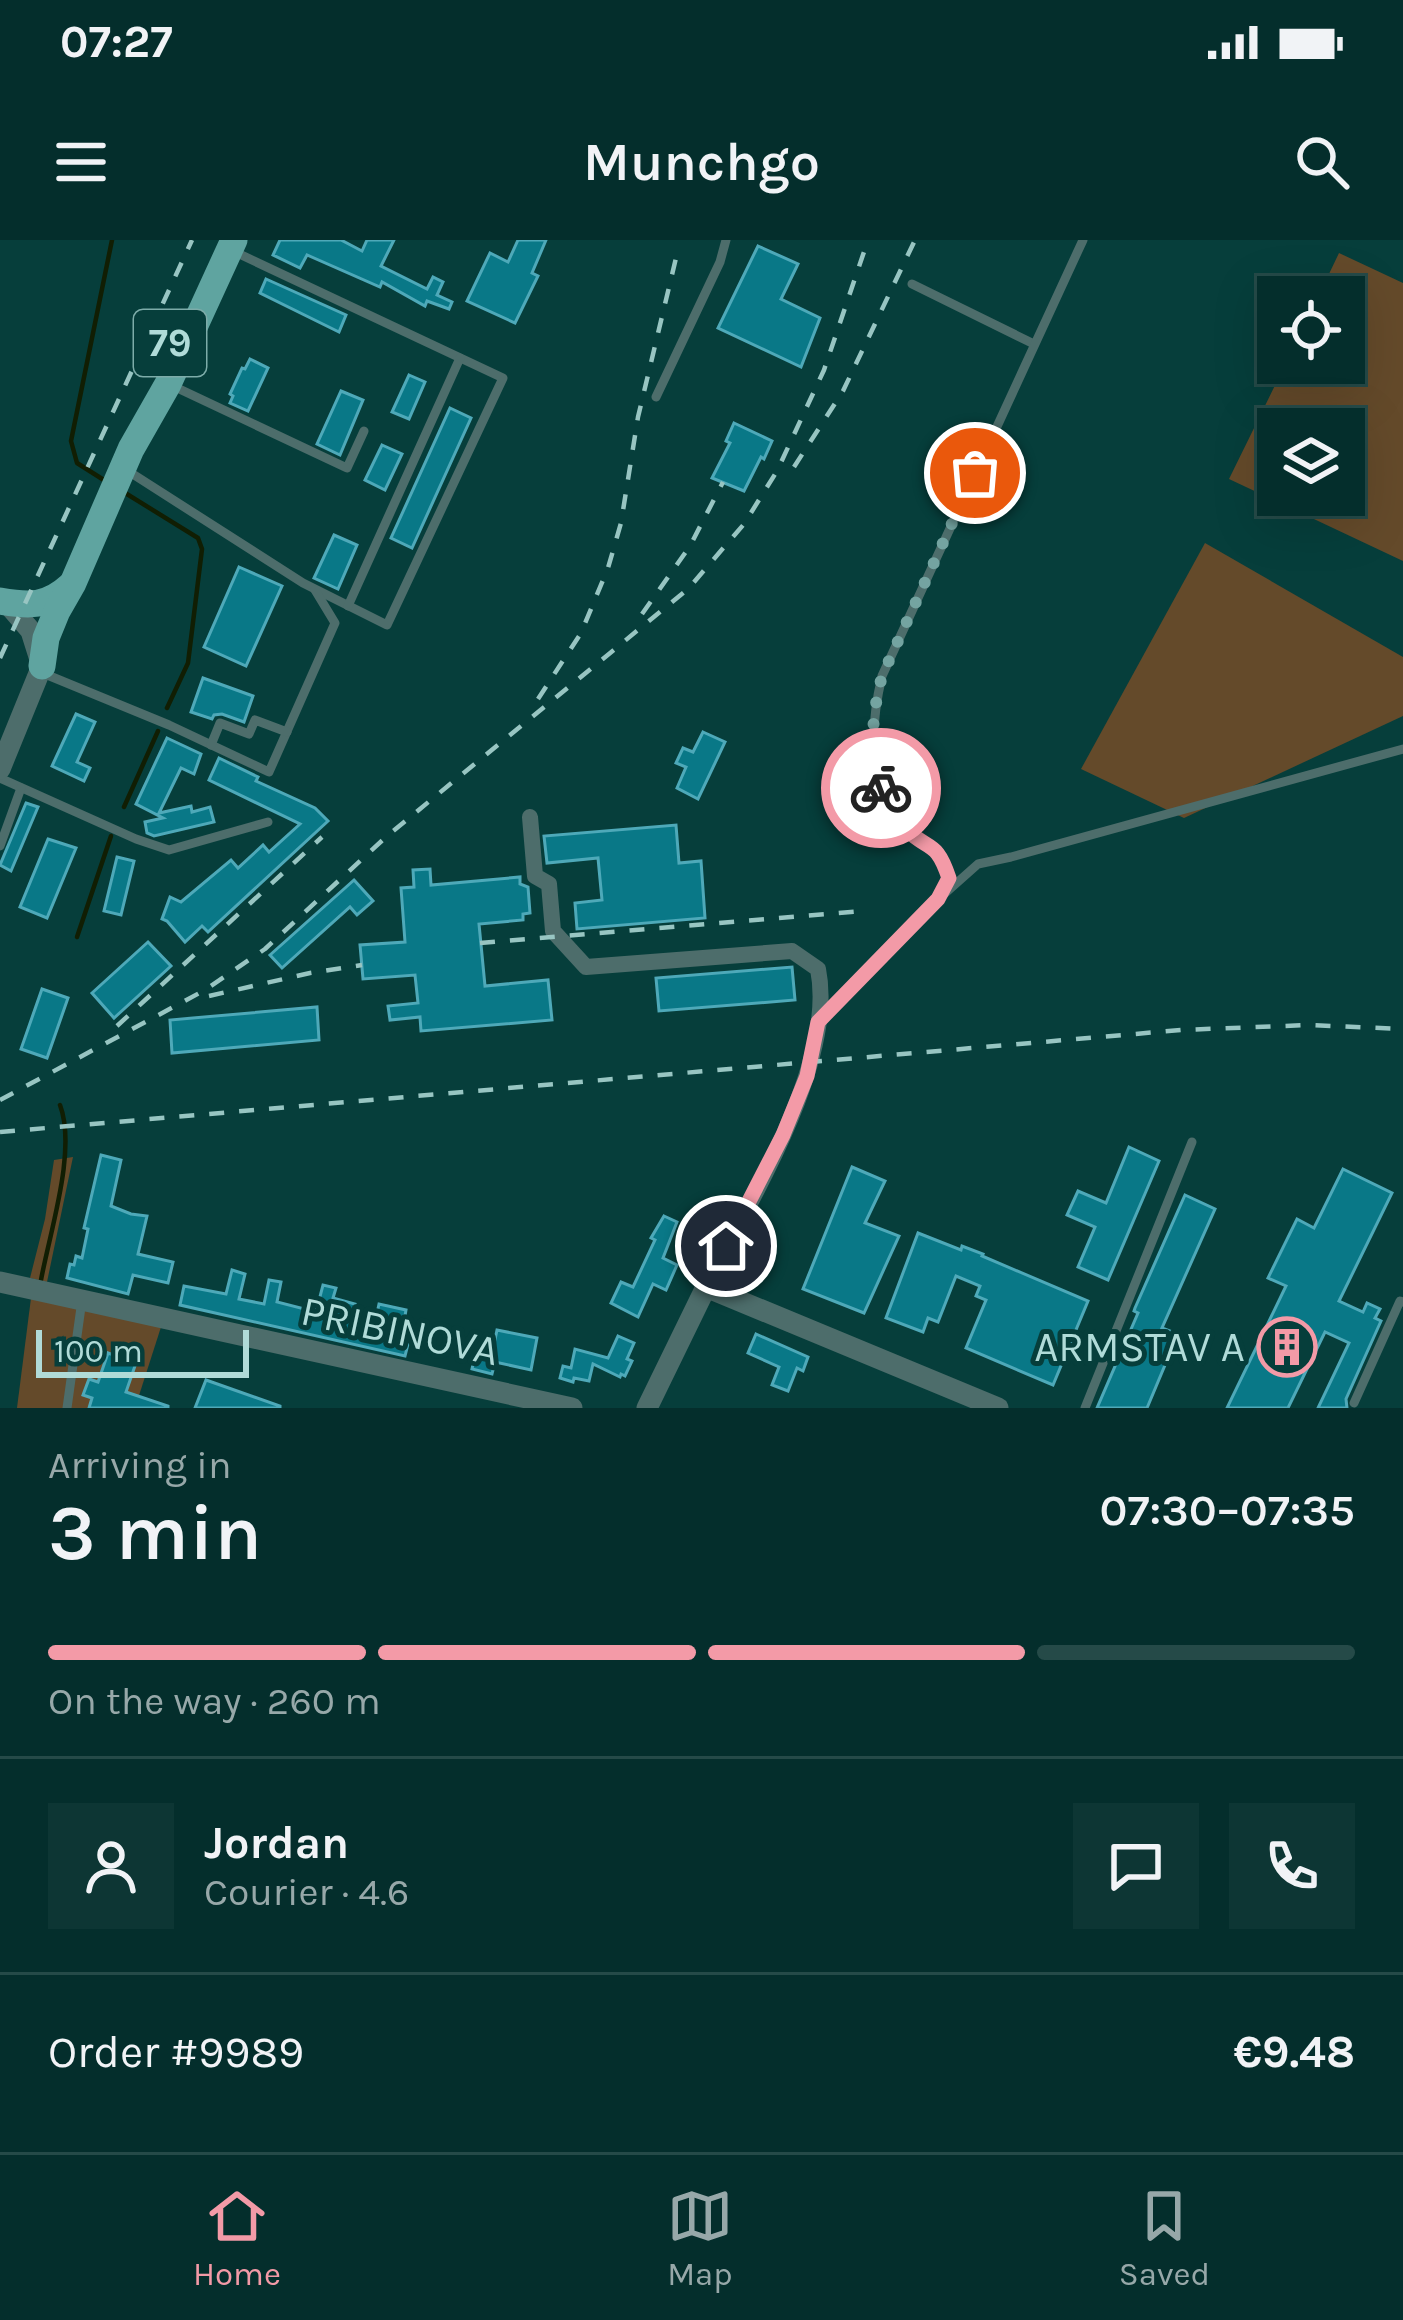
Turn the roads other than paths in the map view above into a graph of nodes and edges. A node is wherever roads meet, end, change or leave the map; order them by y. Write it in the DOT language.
graph roads {
  1 [pos="726,240"];
  2 [pos="1083,240"];
  3 [pos="226,243"];
  4 [pos="912,284"];
  5 [pos="1034,344"];
  6 [pos="460,358"];
  7 [pos="168,384"];
  8 [pos="656,397"];
  9 [pos="364,430"];
  10 [pos="121,472"];
  11 [pos="73,583"];
  12 [pos="314,590"];
  13 [pos="3,602"];
  14 [pos="348,607"];
  15 [pos="41,669"];
  16 [pos="286,731"];
  17 [pos="211,745"];
  18 [pos="1403,749"];
  19 [pos="0,774"];
  20 [pos="21,788"];
  21 [pos="530,817"];
  22 [pos="268,823"];
  23 [pos="0,846"];
  24 [pos="938,899"];
  25 [pos="818,1022"];
  26 [pos="1192,1142"];
  27 [pos="0,1282"];
  28 [pos="706,1287"];
  29 [pos="82,1300"];
  30 [pos="1403,1302"];
  31 [pos="1354,1402"];
  32 [pos="67,1408"];
  33 [pos="572,1408"];
  34 [pos="646,1408"];
  35 [pos="998,1408"];
  36 [pos="1085,1408"];
  1 -- 8 [label="lane"];
  2 -- 5 [label="lane"];
  3 -- 6 [label="lane"];
  3 -- 7 [label="main road, 79"];
  3 -- 10 [label="main road, 79"];
  4 -- 5 [label="lane"];
  5 -- 24 [label="lane"];
  6 -- 14 [label="lane"];
  6 -- 14 [label="lane"];
  7 -- 9 [label="lane"];
  7 -- 10 [label="main road, 79"];
  10 -- 11 [label="main road, 79"];
  10 -- 12 [label="lane"];
  11 -- 13 [label="main road"];
  11 -- 15 [label="main road"];
  12 -- 14 [label="lane"];
  12 -- 16 [label="lane"];
  13 -- 15 [label="street"];
  15 -- 17 [label="lane"];
  15 -- 19 [label="street"];
  16 -- 17 [label="lane"];
  16 -- 17 [label="lane"];
  18 -- 24 [label="lane"];
  19 -- 20 [label="lane"];
  20 -- 22 [label="lane"];
  20 -- 23 [label="lane"];
  21 -- 25 [label="street"];
  24 -- 25 [label="lane"];
  25 -- 28 [label="street"];
  26 -- 36 [label="lane"];
  27 -- 29 [label="street, PRIBINOVA"];
  28 -- 34 [label="street"];
  28 -- 35 [label="street"];
  29 -- 32 [label="lane"];
  29 -- 33 [label="street, PRIBINOVA"];
  30 -- 31 [label="lane"];
}
